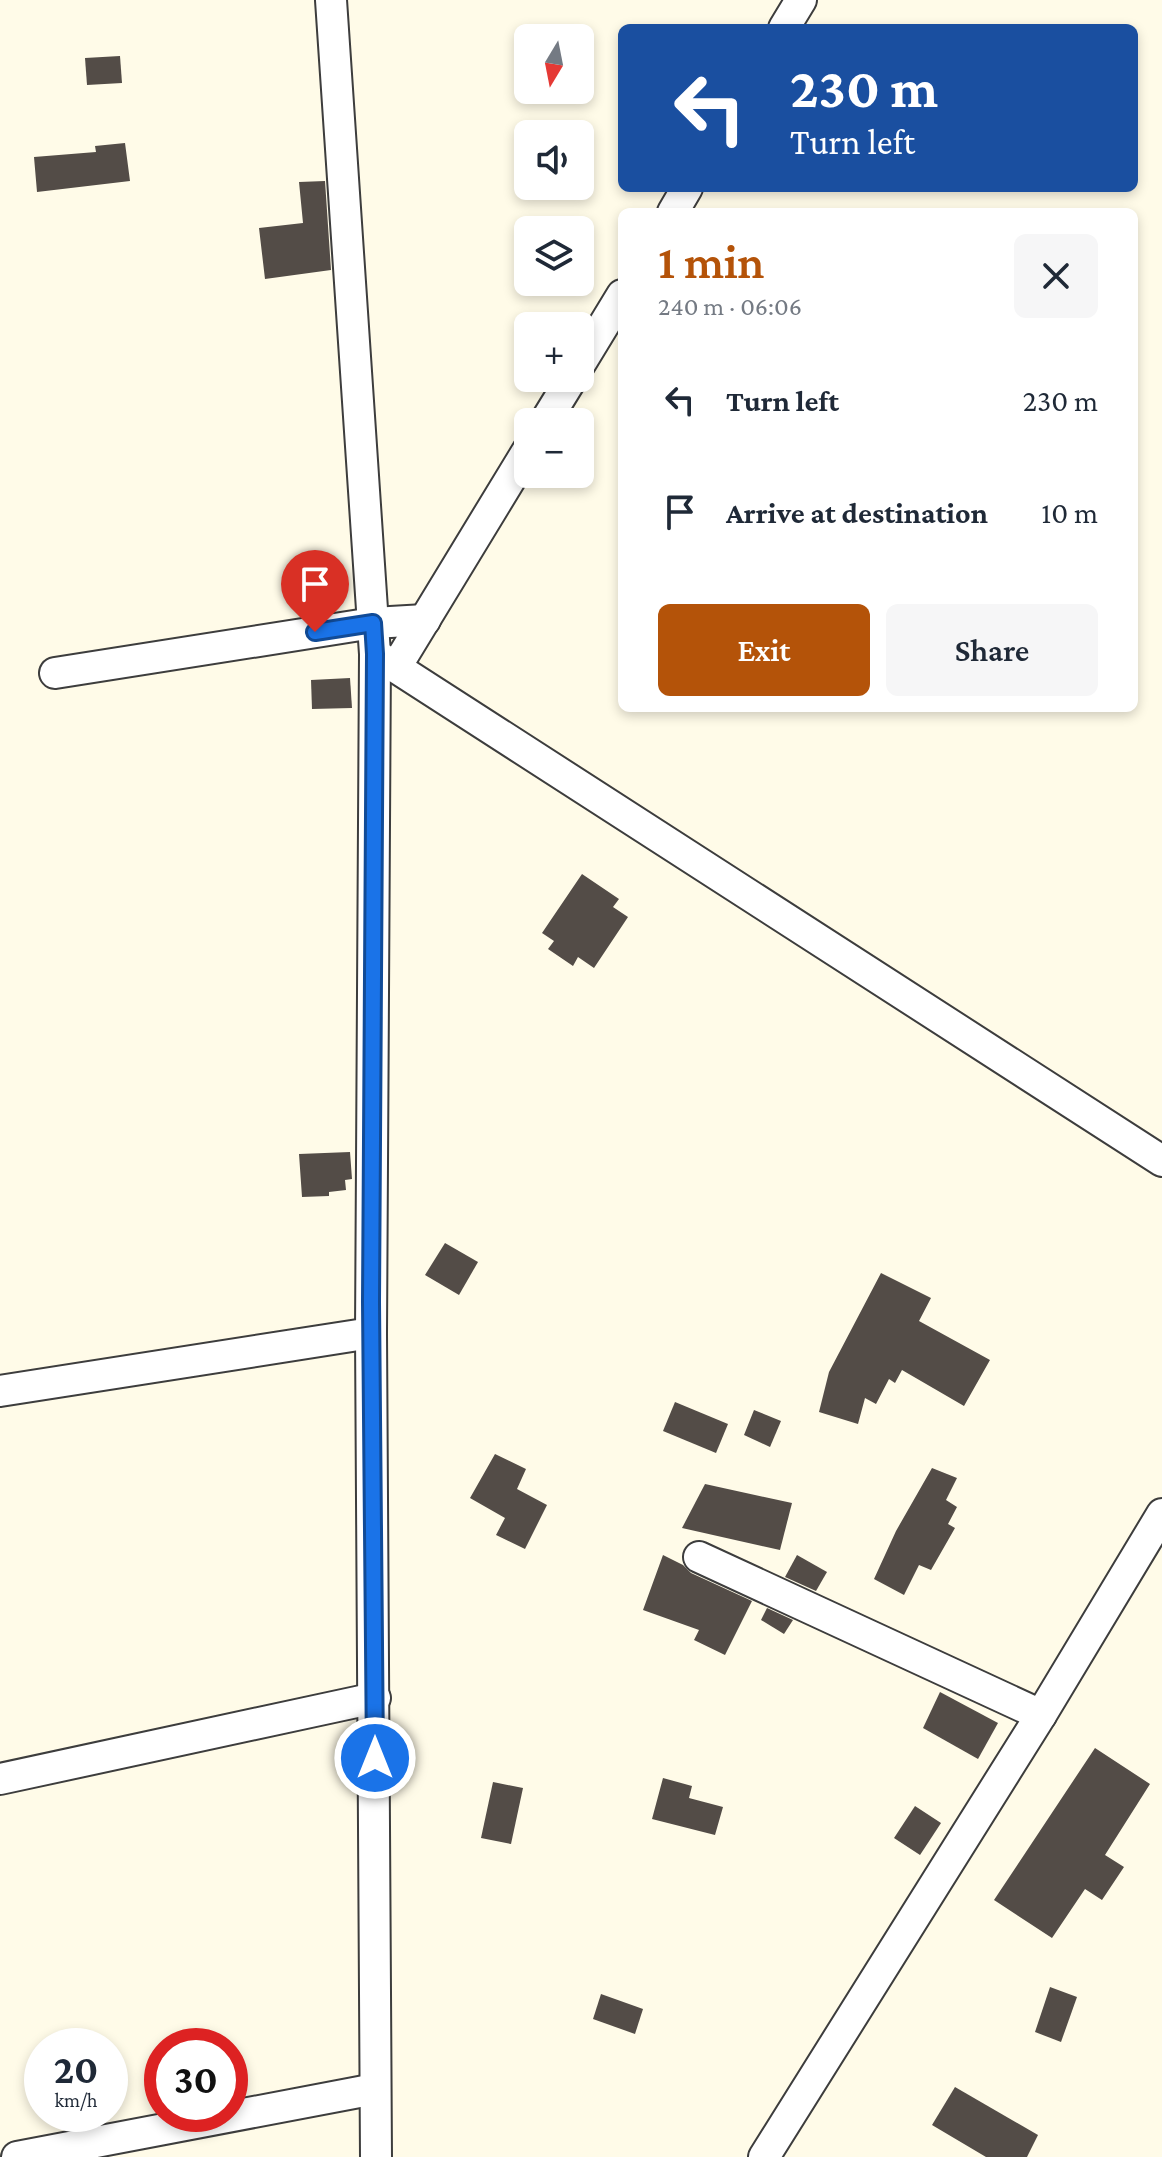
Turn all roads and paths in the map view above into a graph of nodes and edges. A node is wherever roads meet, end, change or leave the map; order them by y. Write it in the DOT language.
graph roads {
  1 [pos="331,0"];
  2 [pos="801,0"];
  3 [pos="786,24"];
  4 [pos="618,302"];
  5 [pos="594,341"];
  6 [pos="514,473"];
  7 [pos="425,620"];
  8 [pos="373,623"];
  9 [pos="386,660"];
  10 [pos="55,673"];
  11 [pos="1162,1161"];
  12 [pos="371,1333"];
  13 [pos="0,1391"];
  14 [pos="1162,1514"];
  15 [pos="699,1557"];
  16 [pos="375,1698"];
  17 [pos="1041,1715"];
  18 [pos="0,1779"];
  19 [pos="375,2089"];
  20 [pos="17,2157"];
  21 [pos="376,2157"];
  22 [pos="764,2157"];
  1 -- 8 [label="street"];
  2 -- 3 [label="street"];
  4 -- 5 [label="street"];
  6 -- 7 [label="street"];
  7 -- 8 [label="street"];
  7 -- 9 [label="street"];
  8 -- 9 [label="street"];
  8 -- 10 [label="street"];
  9 -- 11 [label="street"];
  9 -- 12 [label="street"];
  12 -- 13 [label="street"];
  12 -- 16 [label="street"];
  14 -- 17 [label="street"];
  15 -- 17 [label="street"];
  16 -- 18 [label="street"];
  16 -- 19 [label="street"];
  17 -- 22 [label="street"];
  19 -- 20 [label="street"];
  19 -- 21 [label="street"];
}
